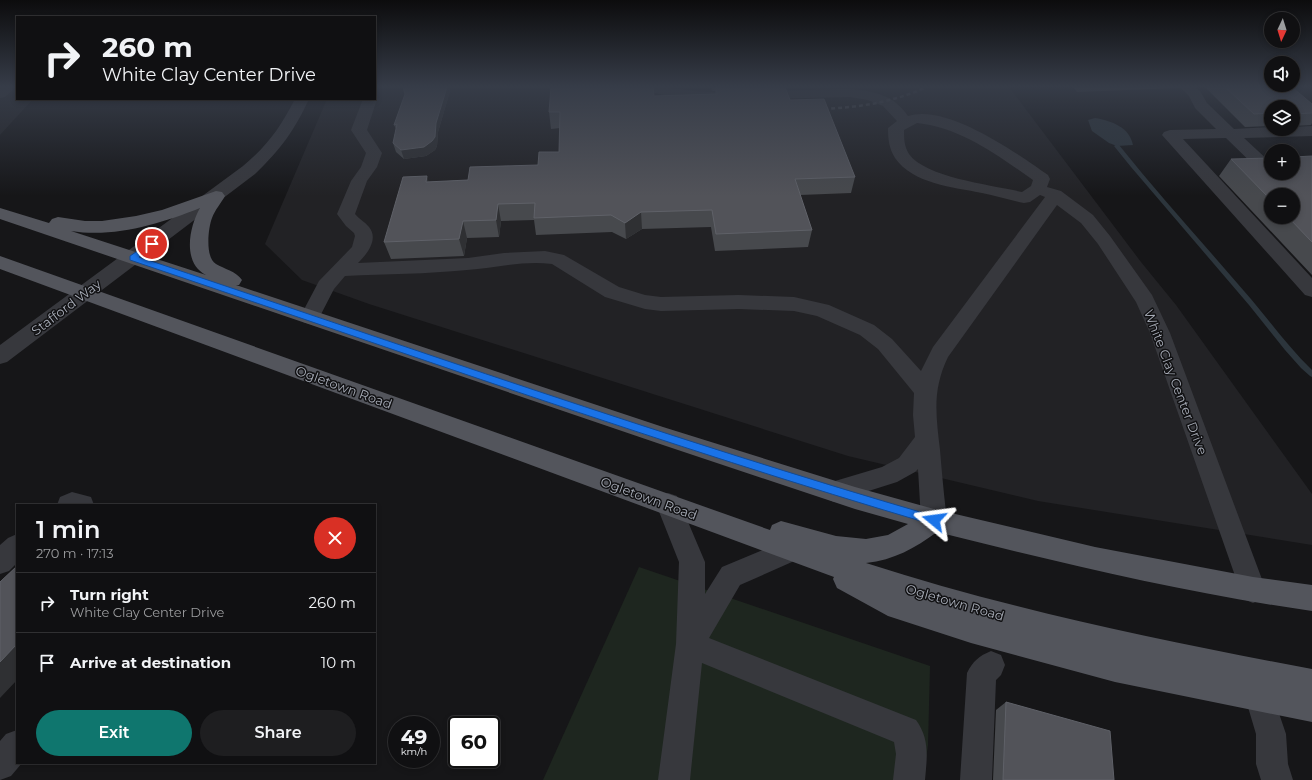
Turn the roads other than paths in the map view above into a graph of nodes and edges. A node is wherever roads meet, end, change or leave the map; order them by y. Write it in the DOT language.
graph roads {
  1 [pos="290,123"];
  2 [pos="361,123"];
  3 [pos="902,123"];
  4 [pos="949,123"];
  5 [pos="1219,123"];
  6 [pos="1312,131"];
  7 [pos="1230,134"];
  8 [pos="1264,166"];
  9 [pos="1046,192"];
  10 [pos="216,196"];
  11 [pos="5,215"];
  12 [pos="133,258"];
  13 [pos="0,262"];
  14 [pos="340,270"];
  15 [pos="1308,282"];
  16 [pos="84,292"];
  17 [pos="256,299"];
  18 [pos="310,317"];
  19 [pos="0,356"];
  20 [pos="925,391"];
  21 [pos="928,439"];
  22 [pos="834,491"];
  23 [pos="668,504"];
  24 [pos="934,520"];
  25 [pos="16,547"];
  26 [pos="792,550"];
  27 [pos="0,562"];
  28 [pos="1254,590"];
  29 [pos="1312,598"];
  30 [pos="690,644"];
  31 [pos="991,664"];
  32 [pos="1312,684"];
  33 [pos="1260,697"];
  34 [pos="1312,707"];
  35 [pos="16,747"];
  36 [pos="0,765"];
  37 [pos="674,780"];
  38 [pos="909,780"];
  39 [pos="976,780"];
  40 [pos="1277,780"];
  1 -- 10 [label="street"];
  2 -- 14 [label="street"];
  3 -- 9 [label="street"];
  4 -- 9 [label="street"];
  5 -- 7 [label="street"];
  6 -- 7 [label="street"];
  7 -- 8 [label="street"];
  7 -- 15 [label="street"];
  9 -- 20 [label="street"];
  9 -- 28 [label="street, White Clay Center Drive"];
  10 -- 11 [label="main road"];
  10 -- 12 [label="street"];
  10 -- 17 [label="main road"];
  11 -- 12 [label="main road"];
  12 -- 16 [label="street, Stafford Way"];
  12 -- 17 [label="main road"];
  13 -- 16 [label="main road, Ogletown Road"];
  14 -- 18 [label="street"];
  14 -- 20 [label="street"];
  16 -- 19 [label="street, Stafford Way"];
  16 -- 23 [label="main road, Ogletown Road"];
  17 -- 18 [label="main road"];
  18 -- 22 [label="main road"];
  20 -- 21 [label="street"];
  21 -- 22 [label="street"];
  21 -- 24 [label="street"];
  22 -- 24 [label="main road"];
  23 -- 24 [label="main road"];
  23 -- 26 [label="main road, Ogletown Road"];
  23 -- 30 [label="street"];
  24 -- 28 [label="main road"];
  25 -- 27 [label="street"];
  26 -- 30 [label="street"];
  26 -- 32 [label="main road, Ogletown Road"];
  26 -- 33 [label="main road"];
  28 -- 29 [label="main road"];
  30 -- 37 [label="street"];
  30 -- 38 [label="street"];
  31 -- 39 [label="street"];
  33 -- 34 [label="main road"];
  33 -- 40 [label="street"];
  35 -- 36 [label="street"];
}
